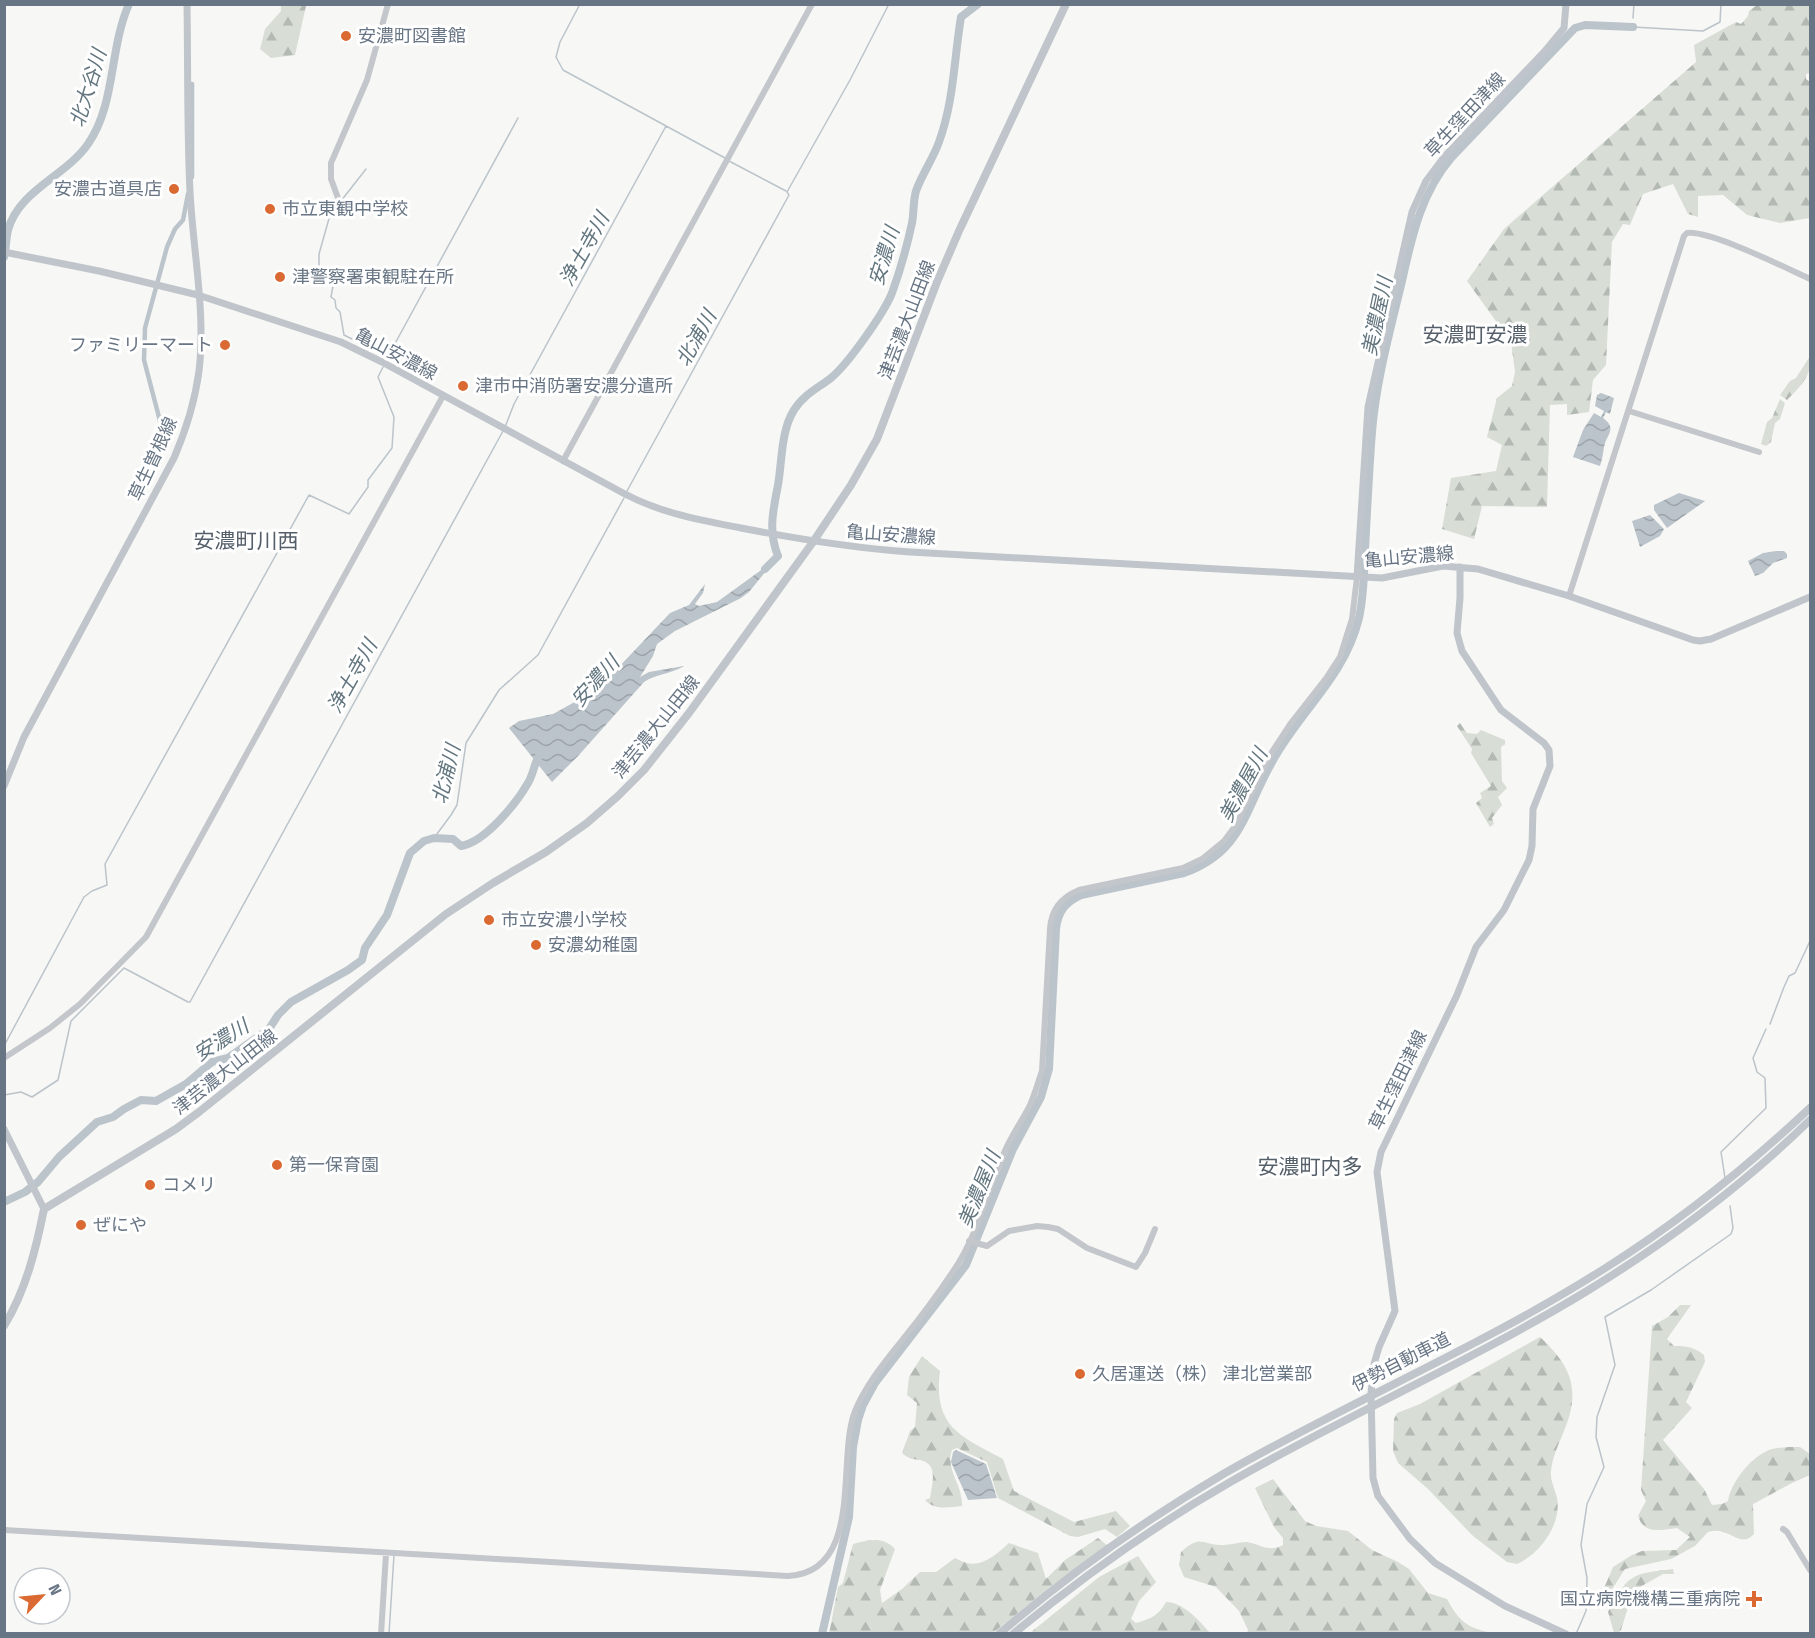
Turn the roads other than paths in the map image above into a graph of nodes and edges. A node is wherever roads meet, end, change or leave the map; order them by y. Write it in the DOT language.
graph roads {
  1 [pos="187,4"];
  2 [pos="388,4"];
  3 [pos="812,4"];
  4 [pos="1066,4"];
  5 [pos="1566,4"];
  6 [pos="338,198"];
  7 [pos="8,253"];
  8 [pos="1810,279"];
  9 [pos="198,295"];
  10 [pos="443,396"];
  11 [pos="1629,411"];
  12 [pos="1759,452"];
  13 [pos="563,461"];
  14 [pos="813,542"];
  15 [pos="1460,567"];
  16 [pos="1358,577"];
  17 [pos="1569,596"];
  18 [pos="1810,597"];
  19 [pos="4,786"];
  20 [pos="4,1058"];
  21 [pos="1810,1108"];
  22 [pos="1810,1120"];
  23 [pos="1810,1125"];
  24 [pos="4,1129"];
  25 [pos="1790,1140"];
  26 [pos="42,1205"];
  27 [pos="1155,1229"];
  28 [pos="971,1242"];
  29 [pos="4,1326"];
  30 [pos="1783,1529"];
  31 [pos="4,1530"];
  32 [pos="386,1554"];
  33 [pos="1810,1570"];
  34 [pos="381,1634"];
  35 [pos="999,1634"];
  36 [pos="1013,1634"];
  37 [pos="1566,1634"];
  1 -- 9 [label="main road, 草生曽根線"];
  2 -- 6 [label="street"];
  3 -- 13 [label="street"];
  4 -- 14 [label="main road, 津芸濃大山田線"];
  5 -- 16 [label="main road, 草生窪田津線"];
  7 -- 9 [label="main road, 亀山安濃線"];
  8 -- 11 [label="street"];
  9 -- 10 [label="main road, 亀山安濃線"];
  9 -- 19 [label="main road, 草生曽根線"];
  10 -- 13 [label="main road, 亀山安濃線"];
  10 -- 20 [label="street"];
  11 -- 12 [label="street"];
  11 -- 17 [label="street"];
  13 -- 14 [label="main road, 亀山安濃線"];
  14 -- 16 [label="main road, 亀山安濃線"];
  14 -- 26 [label="main road, 津芸濃大山田線"];
  15 -- 16 [label="main road, 亀山安濃線"];
  15 -- 17 [label="main road, 亀山安濃線"];
  15 -- 37 [label="main road, 草生窪田津線"];
  16 -- 28 [label="street"];
  17 -- 18 [label="main road, 亀山安濃線"];
  21 -- 35 [label="highway, 伊勢自動車道"];
  22 -- 25 [label="highway, 伊勢自動車道"];
  23 -- 25 [label="highway"];
  24 -- 26 [label="main road"];
  25 -- 36 [label="highway, 伊勢自動車道"];
  26 -- 29 [label="main road"];
  27 -- 28 [label="street"];
  28 -- 32 [label="street"];
  30 -- 33 [label="street"];
  31 -- 32 [label="street"];
  32 -- 34 [label="street"];
}
